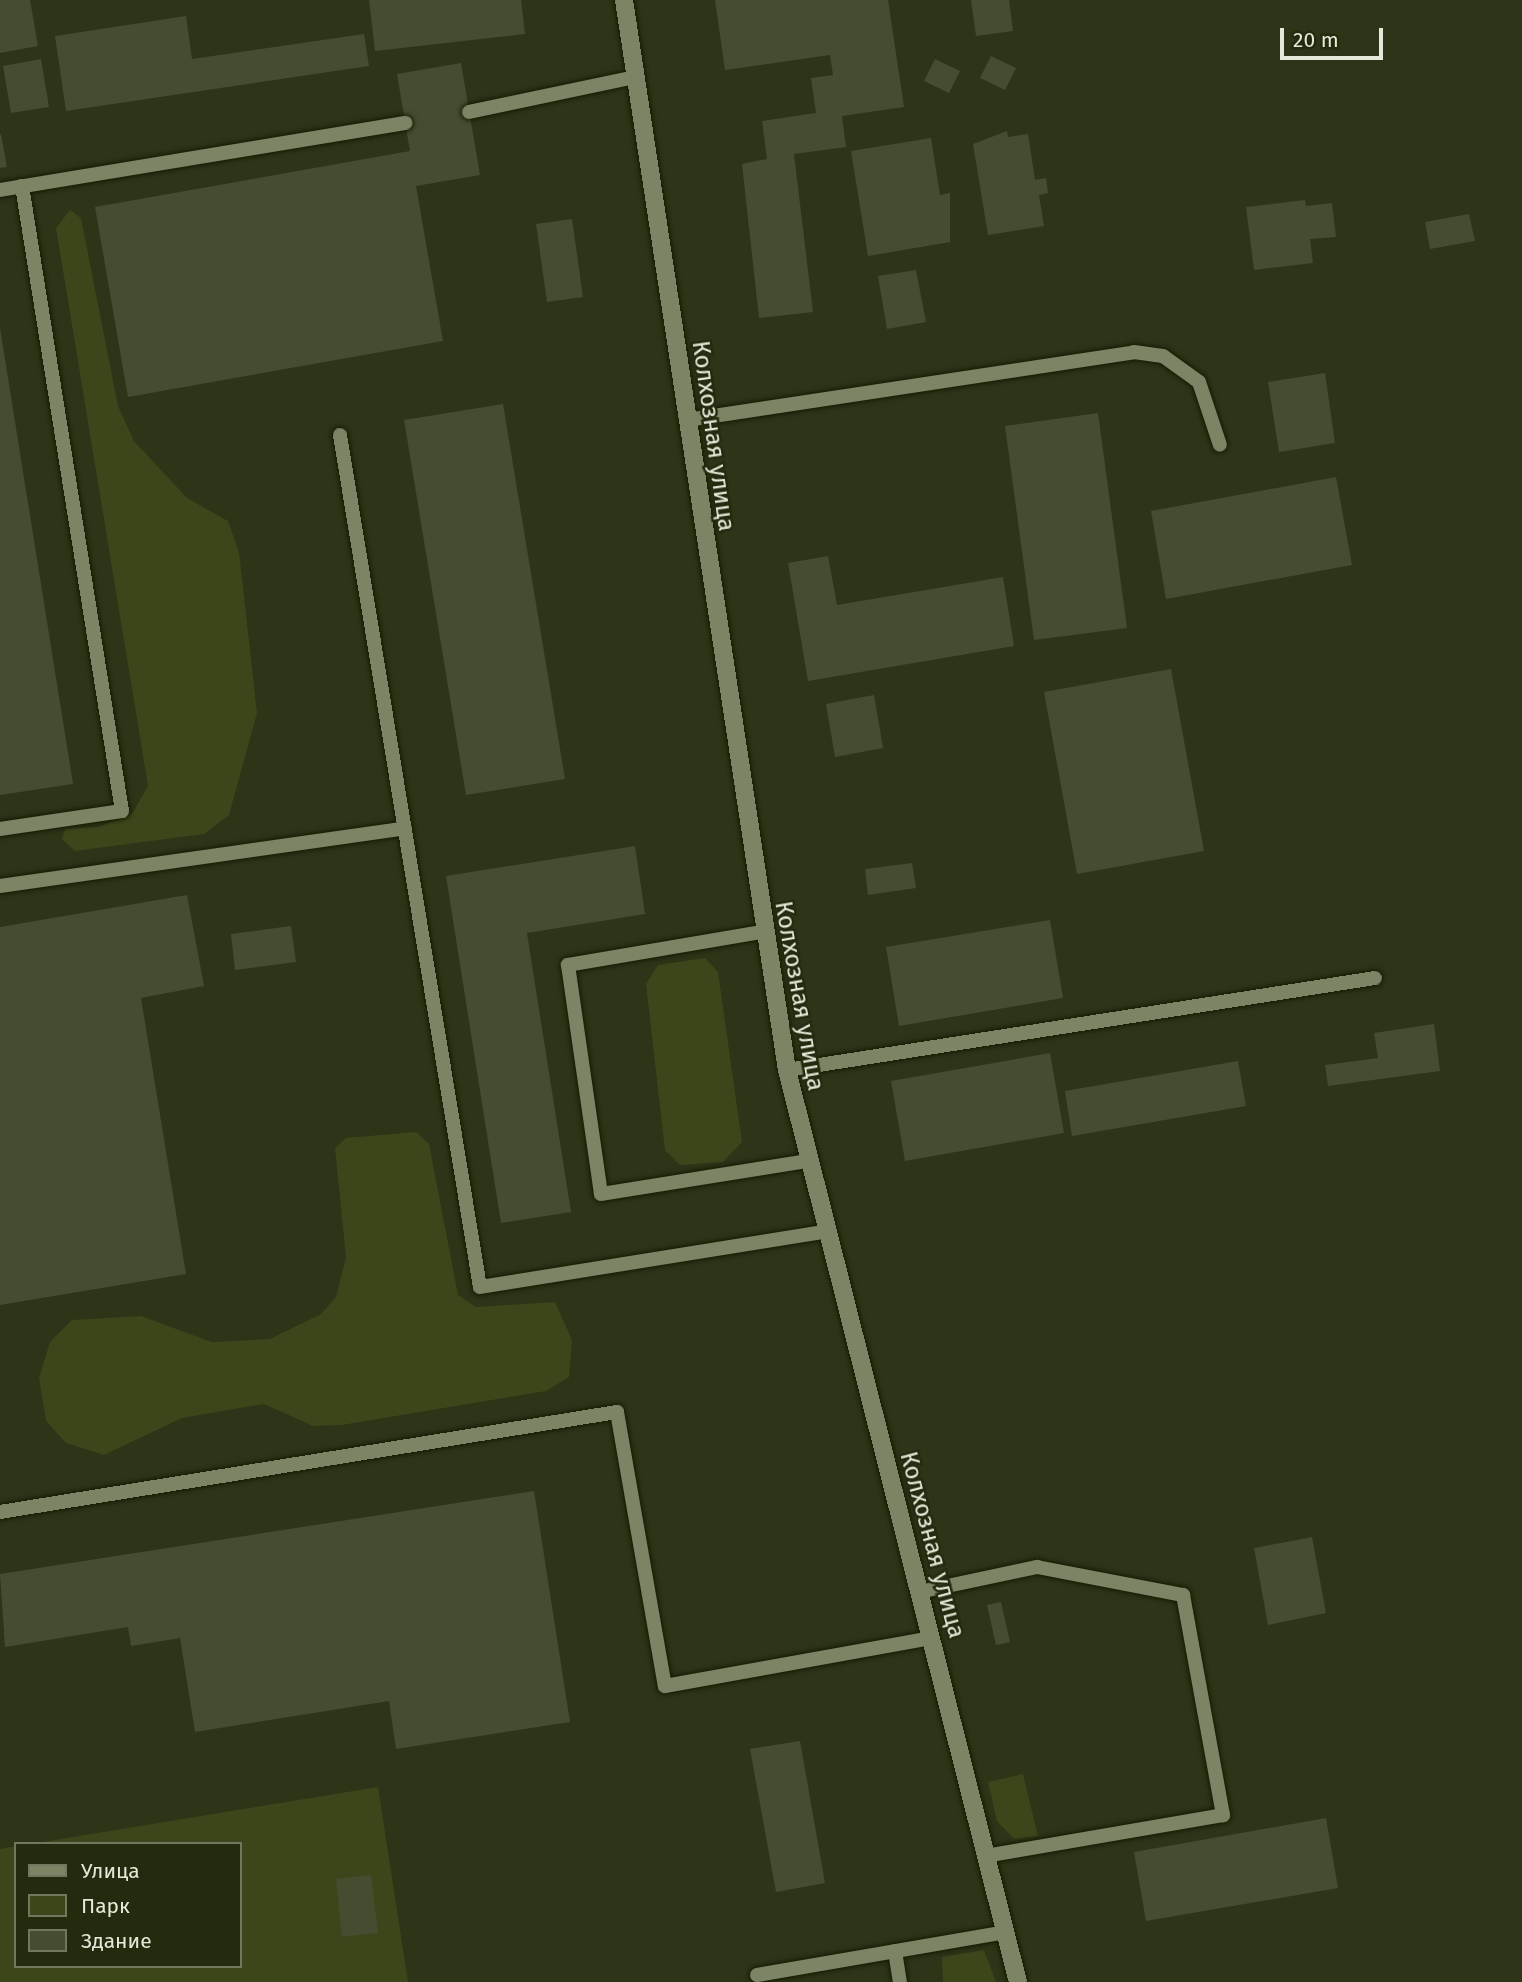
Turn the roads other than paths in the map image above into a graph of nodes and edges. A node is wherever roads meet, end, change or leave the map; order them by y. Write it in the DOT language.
graph roads {
  1 [pos="624,0"];
  2 [pos="635,77"];
  3 [pos="469,112"];
  4 [pos="405,123"];
  5 [pos="22,186"];
  6 [pos="0,190"];
  7 [pos="687,420"];
  8 [pos="340,435"];
  9 [pos="1220,445"];
  10 [pos="405,828"];
  11 [pos="0,829"];
  12 [pos="0,886"];
  13 [pos="761,932"];
  14 [pos="1375,978"];
  15 [pos="787,1070"];
  16 [pos="807,1161"];
  17 [pos="825,1231"];
  18 [pos="0,1511"];
  19 [pos="919,1592"];
  20 [pos="931,1637"];
  21 [pos="986,1856"];
  22 [pos="1005,1931"];
  23 [pos="895,1951"];
  24 [pos="757,1975"];
  25 [pos="900,1982"];
  26 [pos="1018,1982"];
  1 -- 2 [label="street, Колхозная улица"];
  2 -- 3 [label="lane"];
  2 -- 7 [label="street, Колхозная улица"];
  4 -- 5 [label="lane"];
  5 -- 6 [label="lane"];
  5 -- 11 [label="lane"];
  7 -- 9 [label="lane"];
  7 -- 13 [label="street, Колхозная улица"];
  8 -- 10 [label="lane"];
  10 -- 12 [label="lane"];
  10 -- 17 [label="lane"];
  13 -- 15 [label="street, Колхозная улица"];
  13 -- 16 [label="lane"];
  14 -- 15 [label="lane"];
  15 -- 16 [label="street, Колхозная улица"];
  16 -- 17 [label="street, Колхозная улица"];
  17 -- 19 [label="street, Колхозная улица"];
  18 -- 20 [label="lane"];
  19 -- 20 [label="street, Колхозная улица"];
  19 -- 21 [label="lane"];
  20 -- 21 [label="street, Колхозная улица"];
  21 -- 22 [label="street, Колхозная улица"];
  22 -- 23 [label="lane"];
  22 -- 26 [label="street, Колхозная улица"];
  23 -- 24 [label="lane"];
  23 -- 25 [label="lane"];
}
